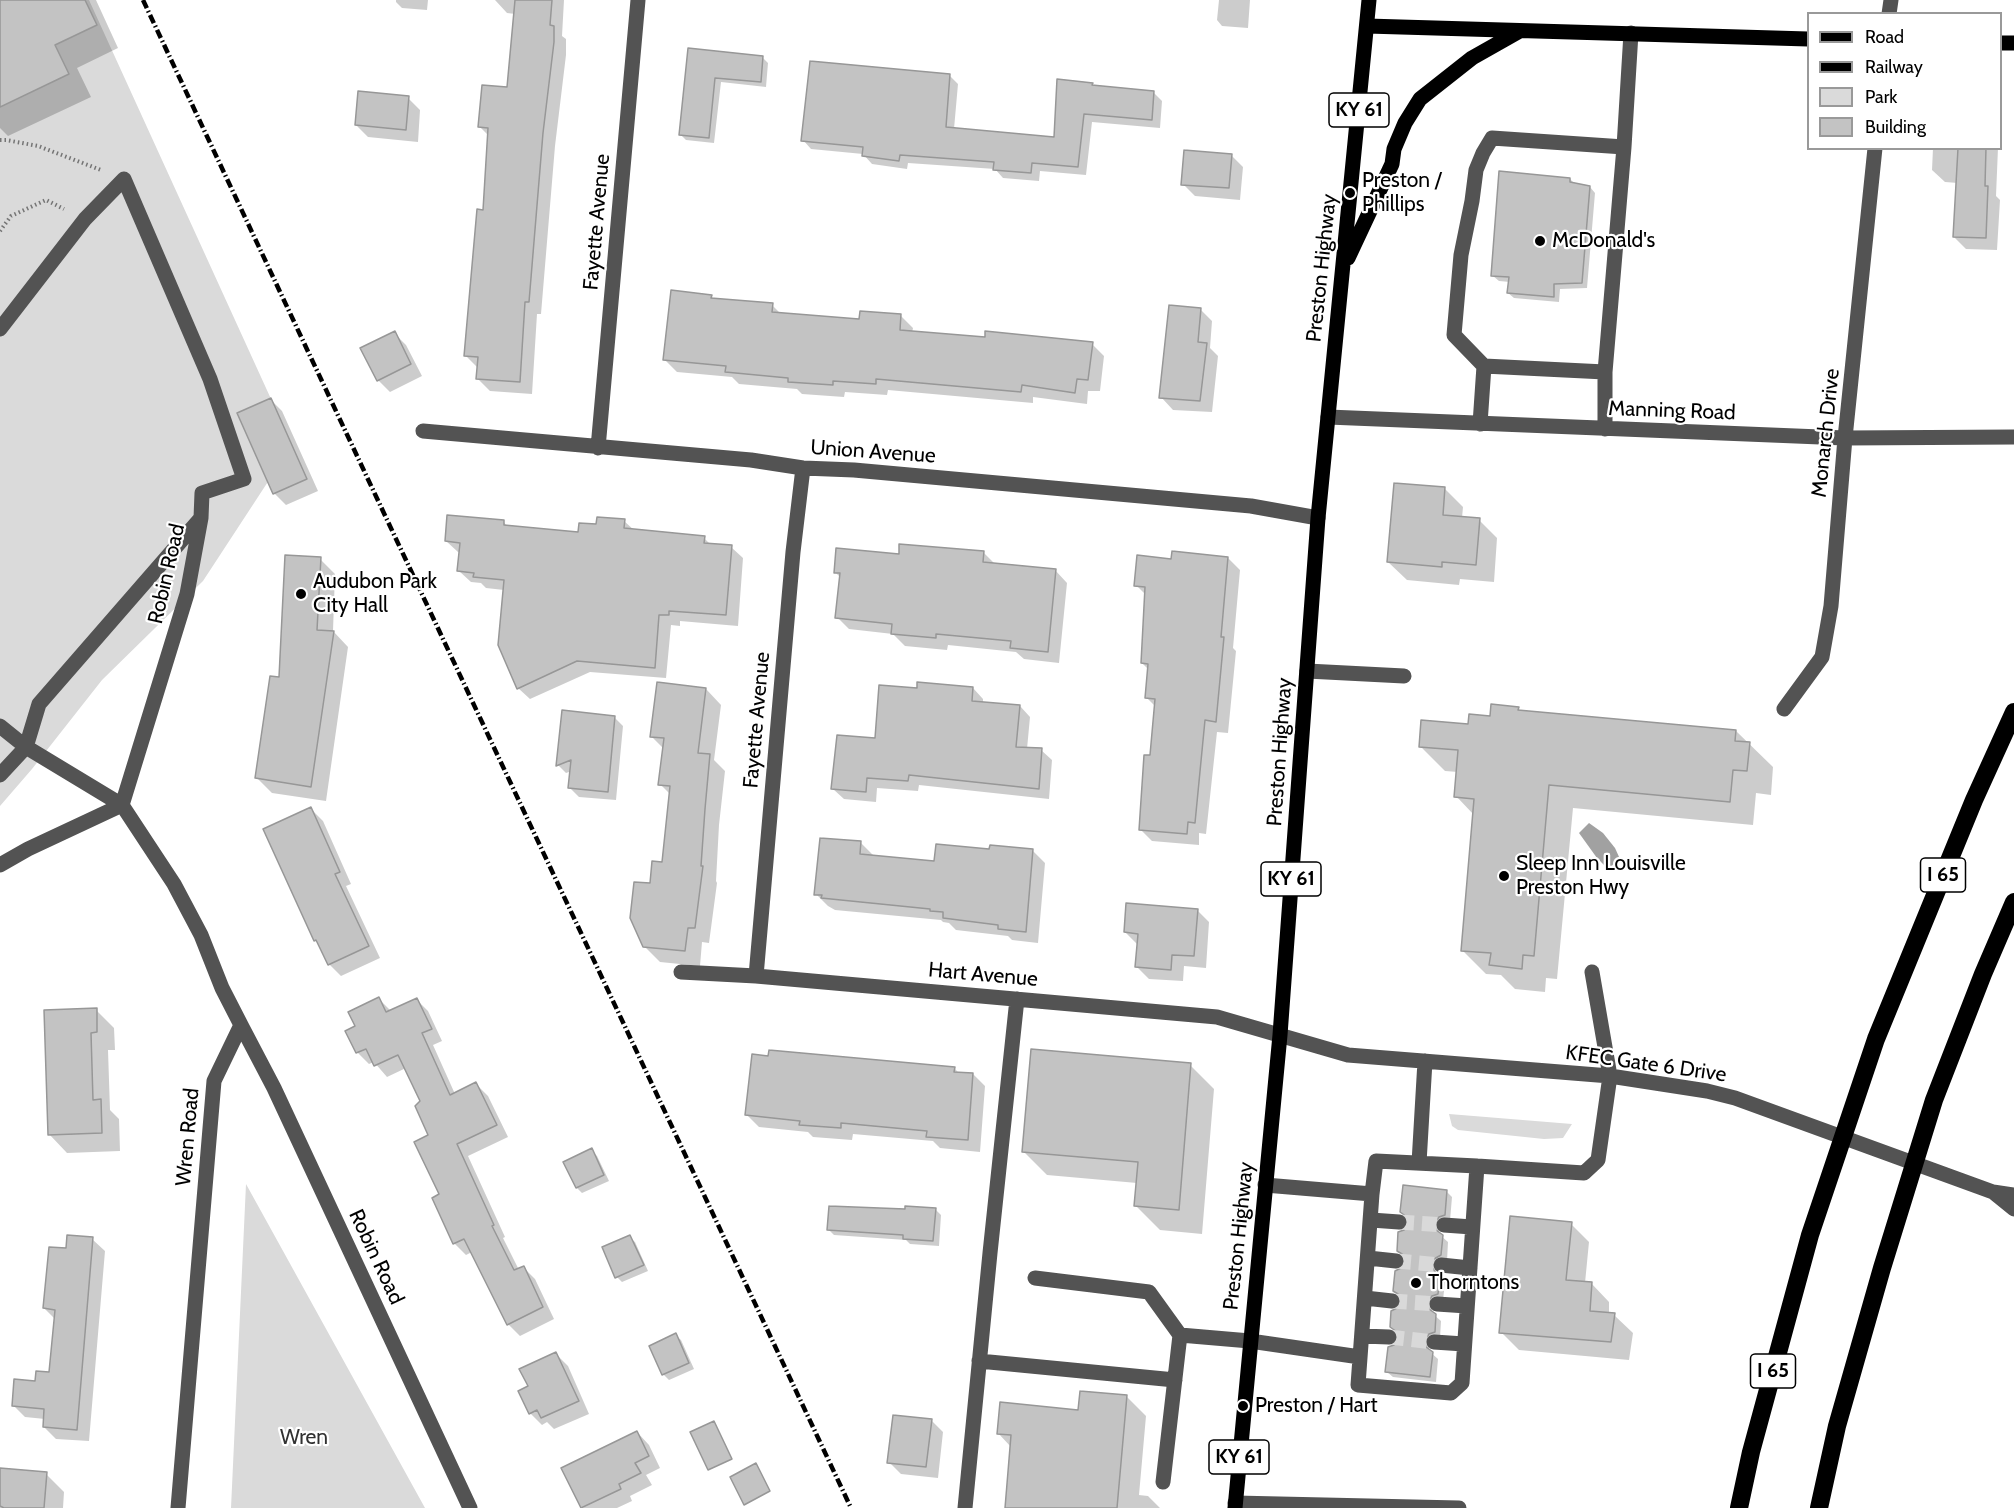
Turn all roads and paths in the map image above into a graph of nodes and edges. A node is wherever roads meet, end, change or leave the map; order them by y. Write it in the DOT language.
graph roads {
  1 [pos="638,0"];
  2 [pos="1369,0"];
  3 [pos="1366,26"];
  4 [pos="1519,32"];
  5 [pos="1631,33"];
  6 [pos="1807,39"];
  7 [pos="0,140"];
  8 [pos="1624,147"];
  9 [pos="1875,150"];
  10 [pos="124,179"];
  11 [pos="85,219"];
  12 [pos="0,231"];
  13 [pos="1343,268"];
  14 [pos="0,329"];
  15 [pos="1484,366"];
  16 [pos="1605,372"];
  17 [pos="1328,417"];
  18 [pos="1480,424"];
  19 [pos="1605,429"];
  20 [pos="423,431"];
  21 [pos="2014,436"];
  22 [pos="1845,438"];
  23 [pos="598,448"];
  24 [pos="803,468"];
  25 [pos="201,518"];
  26 [pos="1318,518"];
  27 [pos="1307,671"];
  28 [pos="1404,676"];
  29 [pos="1784,709"];
  30 [pos="2014,712"];
  31 [pos="0,726"];
  32 [pos="26,747"];
  33 [pos="0,775"];
  34 [pos="122,805"];
  35 [pos="0,865"];
  36 [pos="2014,902"];
  37 [pos="681,972"];
  38 [pos="1592,972"];
  39 [pos="756,976"];
  40 [pos="1017,999"];
  41 [pos="241,1025"];
  42 [pos="1280,1035"];
  43 [pos="1425,1061"];
  44 [pos="1610,1076"];
  45 [pos="1419,1163"];
  46 [pos="1477,1166"];
  47 [pos="1265,1185"];
  48 [pos="1993,1192"];
  49 [pos="1372,1194"];
  50 [pos="2014,1195"];
  51 [pos="2014,1209"];
  52 [pos="1371,1220"];
  53 [pos="1399,1222"];
  54 [pos="1444,1225"];
  55 [pos="1472,1227"];
  56 [pos="1368,1258"];
  57 [pos="1396,1261"];
  58 [pos="1441,1265"];
  59 [pos="1470,1268"];
  60 [pos="1035,1278"];
  61 [pos="1365,1298"];
  62 [pos="1392,1301"];
  63 [pos="1437,1304"];
  64 [pos="1467,1306"];
  65 [pos="1180,1335"];
  66 [pos="1362,1336"];
  67 [pos="1389,1337"];
  68 [pos="1250,1341"];
  69 [pos="1434,1342"];
  70 [pos="1464,1344"];
  71 [pos="1360,1357"];
  72 [pos="980,1360"];
  73 [pos="1175,1380"];
  74 [pos="1163,1482"];
  75 [pos="1235,1506"];
  76 [pos="178,1508"];
  77 [pos="470,1508"];
  78 [pos="965,1508"];
  79 [pos="1459,1508"];
  80 [pos="1739,1508"];
  81 [pos="1819,1508"];
  1 -- 23 [label="street, Fayette Avenue"];
  2 -- 3 [label="main road, Preston Highway / KY 61"];
  3 -- 4 [label="main road"];
  3 -- 13 [label="main road, Preston Highway / KY 61"];
  4 -- 5 [label="main road"];
  4 -- 13 [label="main road"];
  5 -- 6 [label="main road"];
  5 -- 8 [label="street"];
  7 -- 10 [label="path"];
  8 -- 15 [label="street"];
  8 -- 16 [label="street"];
  9 -- 22 [label="street, Monarch Drive"];
  10 -- 11 [label="street"];
  10 -- 25 [label="street, Robin Road"];
  11 -- 12 [label="path"];
  11 -- 14 [label="street"];
  13 -- 17 [label="main road, Preston Highway / KY 61"];
  15 -- 16 [label="street"];
  15 -- 18 [label="street"];
  16 -- 19 [label="street"];
  17 -- 18 [label="street, Manning Road"];
  17 -- 26 [label="main road, Preston Highway / KY 61"];
  18 -- 19 [label="street, Manning Road"];
  19 -- 22 [label="street, Manning Road"];
  20 -- 23 [label="street, Union Avenue"];
  21 -- 22 [label="street, Manning Road"];
  22 -- 29 [label="street, Monarch Drive"];
  23 -- 24 [label="street, Union Avenue"];
  24 -- 26 [label="street, Union Avenue"];
  24 -- 39 [label="street, Fayette Avenue"];
  25 -- 32 [label="street"];
  25 -- 34 [label="street, Robin Road"];
  26 -- 27 [label="main road, Preston Highway / KY 61"];
  27 -- 28 [label="street"];
  27 -- 42 [label="main road, Preston Highway / KY 61"];
  30 -- 80 [label="highway, I 65"];
  31 -- 32 [label="street"];
  32 -- 33 [label="street"];
  32 -- 34 [label="street"];
  34 -- 35 [label="street"];
  34 -- 41 [label="street"];
  36 -- 81 [label="highway"];
  37 -- 39 [label="street, Hart Avenue"];
  38 -- 44 [label="street"];
  39 -- 40 [label="street, Hart Avenue"];
  40 -- 42 [label="street, Hart Avenue"];
  40 -- 72 [label="street"];
  41 -- 76 [label="street, Wren Road"];
  41 -- 77 [label="street, Robin Road"];
  42 -- 43 [label="street, KFEC Gate 6 Drive"];
  42 -- 47 [label="main road, Preston Highway / KY 61"];
  43 -- 44 [label="street, KFEC Gate 6 Drive"];
  43 -- 45 [label="street"];
  44 -- 46 [label="street"];
  44 -- 48 [label="street, KFEC Gate 6 Drive"];
  45 -- 46 [label="street"];
  45 -- 49 [label="street"];
  46 -- 55 [label="street"];
  47 -- 49 [label="street"];
  47 -- 68 [label="main road, Preston Highway / KY 61"];
  48 -- 50 [label="street"];
  48 -- 51 [label="street"];
  49 -- 52 [label="street"];
  52 -- 53 [label="street"];
  52 -- 56 [label="street"];
  54 -- 55 [label="street"];
  55 -- 59 [label="street"];
  56 -- 57 [label="street"];
  56 -- 61 [label="street"];
  58 -- 59 [label="street"];
  59 -- 64 [label="street"];
  60 -- 65 [label="street"];
  61 -- 62 [label="street"];
  61 -- 66 [label="street"];
  63 -- 64 [label="street"];
  64 -- 70 [label="street"];
  65 -- 68 [label="street"];
  65 -- 73 [label="street"];
  66 -- 67 [label="street"];
  66 -- 71 [label="street"];
  68 -- 71 [label="street"];
  68 -- 75 [label="main road, Preston Highway / KY 61"];
  69 -- 70 [label="street"];
  70 -- 71 [label="street"];
  72 -- 73 [label="street"];
  72 -- 78 [label="street"];
  73 -- 74 [label="street"];
  75 -- 79 [label="street"];
}
